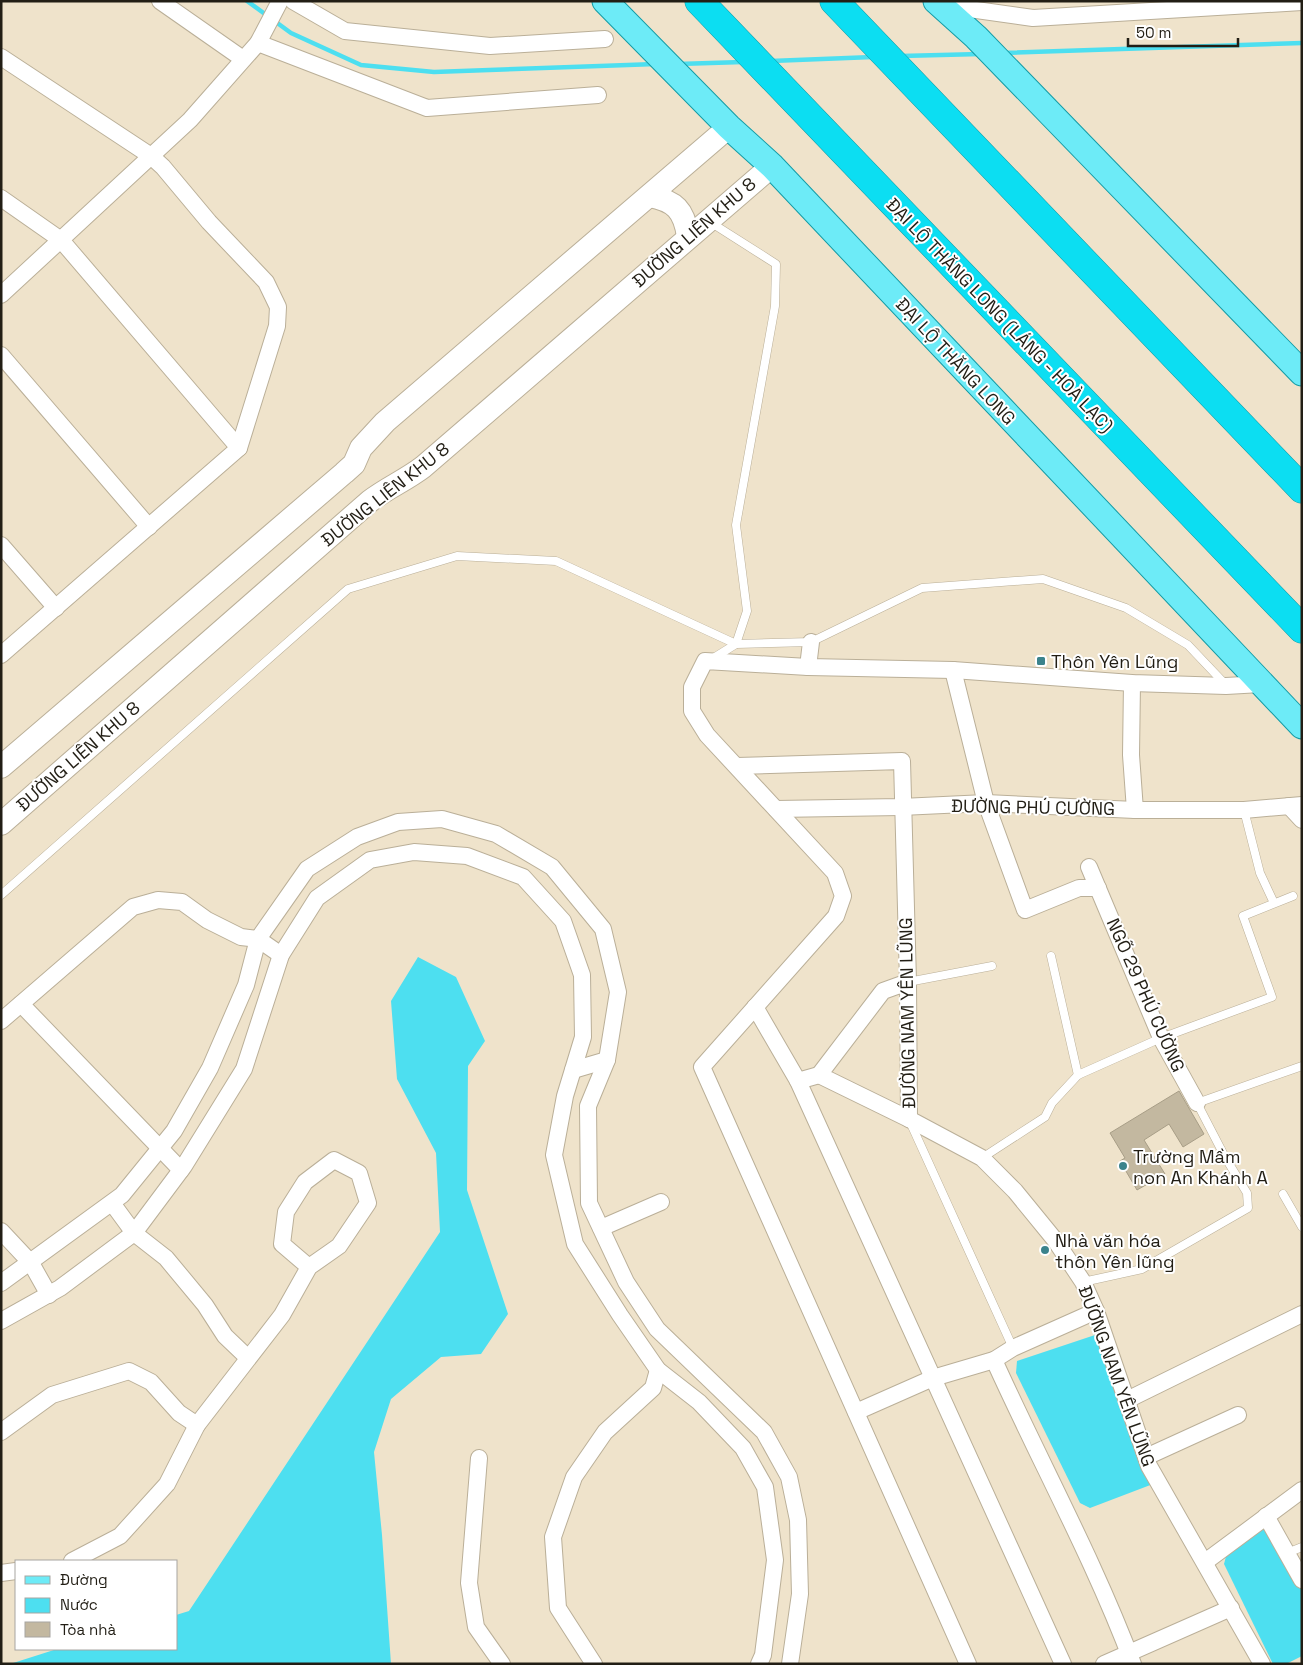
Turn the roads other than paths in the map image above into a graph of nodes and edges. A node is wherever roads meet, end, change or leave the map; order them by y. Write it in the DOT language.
graph roads {
  1 [pos="160,1"];
  2 [pos="280,1"];
  3 [pos="293,1"];
  4 [pos="605,1"];
  5 [pos="699,1"];
  6 [pos="834,1"];
  7 [pos="1302,2"];
  8 [pos="937,3"];
  9 [pos="980,6"];
  10 [pos="605,39"];
  11 [pos="258,43"];
  12 [pos="1,57"];
  13 [pos="243,59"];
  14 [pos="598,95"];
  15 [pos="729,127"];
  16 [pos="152,156"];
  17 [pos="772,166"];
  18 [pos="650,196"];
  19 [pos="1,198"];
  20 [pos="707,220"];
  21 [pos="688,236"];
  22 [pos="61,240"];
  23 [pos="1,295"];
  24 [pos="1,355"];
  25 [pos="1302,373"];
  26 [pos="240,448"];
  27 [pos="1302,489"];
  28 [pos="149,527"];
  29 [pos="1,545"];
  30 [pos="56,608"];
  31 [pos="1302,629"];
  32 [pos="811,642"];
  33 [pos="736,644"];
  34 [pos="1,655"];
  35 [pos="705,661"];
  36 [pos="808,667"];
  37 [pos="953,670"];
  38 [pos="1132,683"];
  39 [pos="1261,684"];
  40 [pos="1226,686"];
  41 [pos="1302,726"];
  42 [pos="737,766"];
  43 [pos="1,767"];
  44 [pos="986,802"];
  45 [pos="1295,806"];
  46 [pos="902,807"];
  47 [pos="776,809"];
  48 [pos="1135,810"];
  49 [pos="1244,810"];
  50 [pos="1302,820"];
  51 [pos="1,824"];
  52 [pos="1089,867"];
  53 [pos="1098,888"];
  54 [pos="1,895"];
  55 [pos="1293,896"];
  56 [pos="1274,903"];
  57 [pos="258,939"];
  58 [pos="282,955"];
  59 [pos="1051,956"];
  60 [pos="992,966"];
  61 [pos="908,982"];
  62 [pos="21,1004"];
  63 [pos="755,1007"];
  64 [pos="1,1021"];
  65 [pos="1162,1038"];
  66 [pos="607,1060"];
  67 [pos="1302,1066"];
  68 [pos="573,1070"];
  69 [pos="819,1075"];
  70 [pos="1078,1075"];
  71 [pos="798,1082"];
  72 [pos="1197,1103"];
  73 [pos="909,1119"];
  74 [pos="160,1149"];
  75 [pos="982,1158"];
  76 [pos="181,1170"];
  77 [pos="1283,1194"];
  78 [pos="661,1202"];
  79 [pos="112,1203"];
  80 [pos="1302,1227"];
  81 [pos="601,1228"];
  82 [pos="1,1232"];
  83 [pos="134,1233"];
  84 [pos="31,1263"];
  85 [pos="309,1267"];
  86 [pos="1084,1282"];
  87 [pos="1,1283"];
  88 [pos="49,1295"];
  89 [pos="1096,1311"];
  90 [pos="1302,1314"];
  91 [pos="1,1321"];
  92 [pos="1013,1348"];
  93 [pos="247,1357"];
  94 [pos="994,1360"];
  95 [pos="658,1370"];
  96 [pos="933,1378"];
  97 [pos="1127,1400"];
  98 [pos="856,1412"];
  99 [pos="1238,1415"];
  100 [pos="197,1425"];
  101 [pos="1,1432"];
  102 [pos="1146,1457"];
  103 [pos="479,1458"];
  104 [pos="1302,1490"];
  105 [pos="1266,1516"];
  106 [pos="1294,1550"];
  107 [pos="74,1560"];
  108 [pos="1204,1562"];
  109 [pos="15,1571"];
  110 [pos="1,1574"];
  111 [pos="1302,1580"];
  112 [pos="1232,1608"];
  113 [pos="1131,1658"];
  114 [pos="502,1664"];
  115 [pos="594,1664"];
  116 [pos="759,1664"];
  117 [pos="790,1664"];
  118 [pos="968,1664"];
  119 [pos="1063,1664"];
  120 [pos="1104,1664"];
  121 [pos="1262,1664"];
  1 -- 13 [label="street"];
  2 -- 11 [label="street"];
  3 -- 10 [label="street"];
  4 -- 15 [label="main road, ĐẠI LỘ THĂNG LONG"];
  5 -- 31 [label="highway, ĐẠI LỘ THĂNG LONG (LÁNG - HOÀ LẠC)"];
  6 -- 27 [label="highway"];
  7 -- 9 [label="street"];
  8 -- 9 [label="street"];
  8 -- 25 [label="main road"];
  11 -- 13 [label="street"];
  11 -- 14 [label="street"];
  12 -- 16 [label="street"];
  13 -- 16 [label="street"];
  15 -- 17 [label="main road, ĐẠI LỘ THĂNG LONG"];
  15 -- 18 [label="street"];
  16 -- 22 [label="street"];
  16 -- 26 [label="street"];
  17 -- 20 [label="street, ĐƯỜNG LIÊN KHU 8"];
  17 -- 39 [label="main road, ĐẠI LỘ THĂNG LONG"];
  18 -- 21 [label="street"];
  18 -- 43 [label="street"];
  19 -- 22 [label="street"];
  20 -- 21 [label="street, ĐƯỜNG LIÊN KHU 8"];
  20 -- 33 [label="lane"];
  21 -- 51 [label="street, ĐƯỜNG LIÊN KHU 8"];
  22 -- 23 [label="street"];
  22 -- 26 [label="street"];
  24 -- 28 [label="street"];
  26 -- 28 [label="street"];
  28 -- 30 [label="street"];
  29 -- 30 [label="street"];
  30 -- 34 [label="street"];
  32 -- 33 [label="lane"];
  32 -- 36 [label="street"];
  32 -- 40 [label="lane"];
  33 -- 35 [label="lane"];
  33 -- 54 [label="lane"];
  35 -- 36 [label="street"];
  35 -- 42 [label="street"];
  36 -- 37 [label="street"];
  37 -- 38 [label="street"];
  37 -- 44 [label="street"];
  38 -- 40 [label="street"];
  38 -- 48 [label="street"];
  39 -- 40 [label="street"];
  39 -- 41 [label="main road, ĐẠI LỘ THĂNG LONG"];
  42 -- 46 [label="street, ĐƯỜNG NAM YÊN LŨNG"];
  42 -- 47 [label="street"];
  44 -- 46 [label="street, ĐƯỜNG PHÚ CƯỜNG"];
  44 -- 48 [label="street, ĐƯỜNG PHÚ CƯỜNG"];
  44 -- 53 [label="street"];
  45 -- 49 [label="street, ĐƯỜNG PHÚ CƯỜNG"];
  45 -- 50 [label="street"];
  46 -- 47 [label="street, ĐƯỜNG PHÚ CƯỜNG"];
  46 -- 61 [label="street, ĐƯỜNG NAM YÊN LŨNG"];
  47 -- 63 [label="street"];
  48 -- 49 [label="street, ĐƯỜNG PHÚ CƯỜNG"];
  49 -- 56 [label="lane"];
  52 -- 53 [label="street, NGÕ 29 PHÚ CƯỜNG"];
  53 -- 65 [label="street, NGÕ 29 PHÚ CƯỜNG"];
  55 -- 56 [label="lane"];
  56 -- 65 [label="lane"];
  57 -- 58 [label="street"];
  57 -- 62 [label="street"];
  57 -- 66 [label="street"];
  57 -- 74 [label="street"];
  58 -- 68 [label="street"];
  58 -- 76 [label="street"];
  59 -- 70 [label="lane"];
  60 -- 61 [label="lane"];
  61 -- 69 [label="street"];
  61 -- 73 [label="street, ĐƯỜNG NAM YÊN LŨNG"];
  62 -- 64 [label="street"];
  62 -- 74 [label="street"];
  63 -- 71 [label="street"];
  63 -- 98 [label="street"];
  65 -- 70 [label="lane"];
  65 -- 72 [label="street, NGÕ 29 PHÚ CƯỜNG"];
  66 -- 68 [label="street"];
  66 -- 81 [label="street"];
  67 -- 72 [label="lane"];
  68 -- 95 [label="street"];
  69 -- 71 [label="street"];
  69 -- 73 [label="street"];
  70 -- 75 [label="lane"];
  71 -- 96 [label="street"];
  72 -- 86 [label="lane, NGÕ 29 PHÚ CƯỜNG"];
  73 -- 75 [label="street, ĐƯỜNG NAM YÊN LŨNG"];
  73 -- 92 [label="lane"];
  74 -- 76 [label="street"];
  74 -- 79 [label="street"];
  75 -- 86 [label="street, ĐƯỜNG NAM YÊN LŨNG"];
  76 -- 83 [label="street"];
  77 -- 80 [label="lane"];
  78 -- 81 [label="street"];
  79 -- 83 [label="street"];
  79 -- 84 [label="street"];
  81 -- 117 [label="street"];
  82 -- 84 [label="street"];
  83 -- 88 [label="street"];
  83 -- 93 [label="street"];
  84 -- 87 [label="street"];
  84 -- 88 [label="street"];
  85 -- 85 [label="street"];
  85 -- 93 [label="street"];
  86 -- 89 [label="street, ĐƯỜNG NAM YÊN LŨNG"];
  88 -- 91 [label="street"];
  89 -- 92 [label="street"];
  89 -- 97 [label="street, ĐƯỜNG NAM YÊN LŨNG"];
  90 -- 97 [label="street"];
  92 -- 94 [label="street"];
  93 -- 100 [label="street"];
  94 -- 96 [label="street"];
  94 -- 113 [label="street"];
  95 -- 115 [label="street"];
  95 -- 116 [label="street"];
  96 -- 98 [label="street"];
  96 -- 119 [label="street"];
  97 -- 102 [label="street, ĐƯỜNG NAM YÊN LŨNG"];
  98 -- 118 [label="street"];
  99 -- 102 [label="street"];
  100 -- 101 [label="street"];
  100 -- 107 [label="street"];
  102 -- 108 [label="street, ĐƯỜNG NAM YÊN LŨNG"];
  103 -- 114 [label="street"];
  104 -- 105 [label="street"];
  105 -- 106 [label="street"];
  105 -- 108 [label="street"];
  106 -- 111 [label="street"];
  108 -- 112 [label="street, ĐƯỜNG NAM YÊN LŨNG"];
  109 -- 110 [label="street"];
  112 -- 113 [label="street"];
  112 -- 121 [label="street, ĐƯỜNG NAM YÊN LŨNG"];
  113 -- 120 [label="street"];
}
